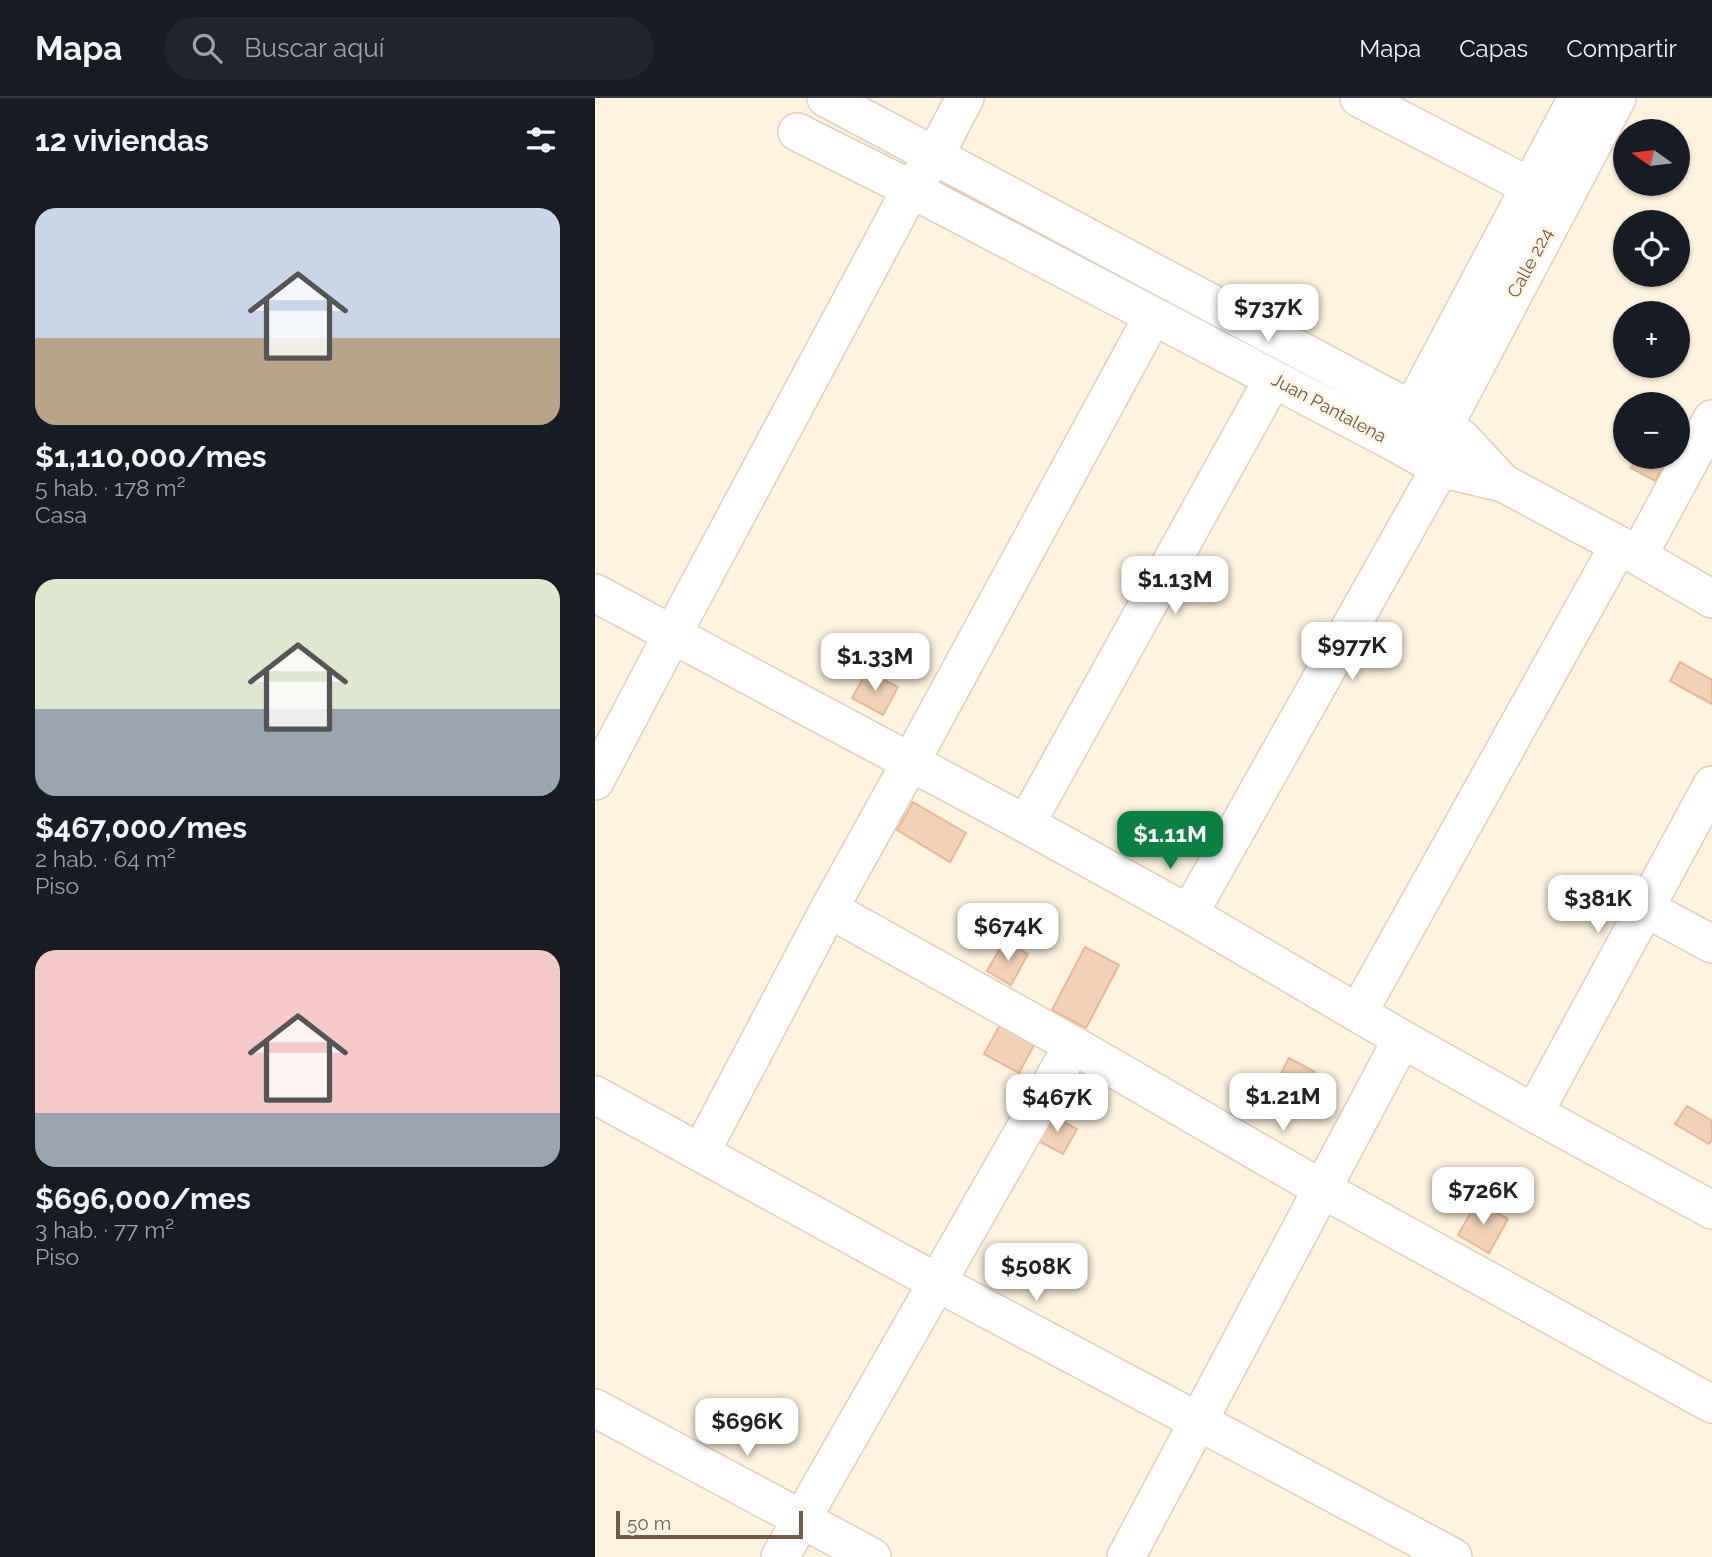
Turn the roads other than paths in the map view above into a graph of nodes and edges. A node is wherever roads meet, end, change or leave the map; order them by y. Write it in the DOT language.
graph roads {
  1 [pos="826,98"];
  2 [pos="965,98"];
  3 [pos="1359,98"];
  4 [pos="1577,98"];
  5 [pos="1617,98"];
  6 [pos="797,132"];
  7 [pos="934,157"];
  8 [pos="1529,186"];
  9 [pos="911,189"];
  10 [pos="1153,316"];
  11 [pos="1273,379"];
  12 [pos="1428,419"];
  13 [pos="1712,419"];
  14 [pos="1394,442"];
  15 [pos="1440,468"];
  16 [pos="1503,483"];
  17 [pos="1629,551"];
  18 [pos="595,593"];
  19 [pos="1712,599"];
  20 [pos="672,635"];
  21 [pos="910,763"];
  22 [pos="595,781"];
  23 [pos="1712,785"];
  24 [pos="1026,824"];
  25 [pos="1645,908"];
  26 [pos="829,909"];
  27 [pos="1189,914"];
  28 [pos="1712,944"];
  29 [pos="1358,1013"];
  30 [pos="1402,1039"];
  31 [pos="1073,1045"];
  32 [pos="595,1095"];
  33 [pos="1534,1113"];
  34 [pos="701,1152"];
  35 [pos="1322,1189"];
  36 [pos="1708,1198"];
  37 [pos="938,1283"];
  38 [pos="1712,1404"];
  39 [pos="595,1408"];
  40 [pos="1199,1421"];
  41 [pos="801,1520"];
  42 [pos="781,1557"];
  43 [pos="872,1557"];
  44 [pos="1126,1557"];
  45 [pos="1453,1557"];
  1 -- 7 [label="street"];
  2 -- 7 [label="street"];
  3 -- 8 [label="street"];
  4 -- 8 [label="street"];
  5 -- 12 [label="street, Calle 224"];
  6 -- 9 [label="street, Juan Pantalena"];
  7 -- 9 [label="street"];
  7 -- 12 [label="street"];
  8 -- 12 [label="street"];
  9 -- 10 [label="street, Juan Pantalena"];
  9 -- 20 [label="street"];
  10 -- 11 [label="street, Juan Pantalena"];
  10 -- 21 [label="street"];
  11 -- 14 [label="street, Juan Pantalena"];
  11 -- 24 [label="street"];
  12 -- 14 [label="street"];
  12 -- 15 [label="street"];
  12 -- 16 [label="street"];
  13 -- 17 [label="street"];
  14 -- 15 [label="street, Juan Pantalena"];
  15 -- 16 [label="street, Juan Pantalena"];
  15 -- 27 [label="street"];
  16 -- 17 [label="street, Juan Pantalena"];
  17 -- 19 [label="street, Juan Pantalena"];
  17 -- 29 [label="street"];
  18 -- 20 [label="street"];
  20 -- 21 [label="street"];
  20 -- 22 [label="street"];
  21 -- 24 [label="street"];
  21 -- 26 [label="street"];
  23 -- 25 [label="street"];
  24 -- 27 [label="street"];
  25 -- 28 [label="street"];
  25 -- 33 [label="street"];
  26 -- 31 [label="street"];
  26 -- 34 [label="street"];
  27 -- 29 [label="street"];
  29 -- 30 [label="street"];
  30 -- 33 [label="street"];
  30 -- 35 [label="street"];
  31 -- 35 [label="street"];
  31 -- 37 [label="street"];
  32 -- 34 [label="street"];
  33 -- 36 [label="street"];
  34 -- 37 [label="street"];
  35 -- 38 [label="street"];
  35 -- 40 [label="street"];
  37 -- 40 [label="street"];
  37 -- 41 [label="street"];
  39 -- 41 [label="street"];
  40 -- 44 [label="street"];
  40 -- 45 [label="street"];
  41 -- 42 [label="street"];
  41 -- 43 [label="street"];
}
